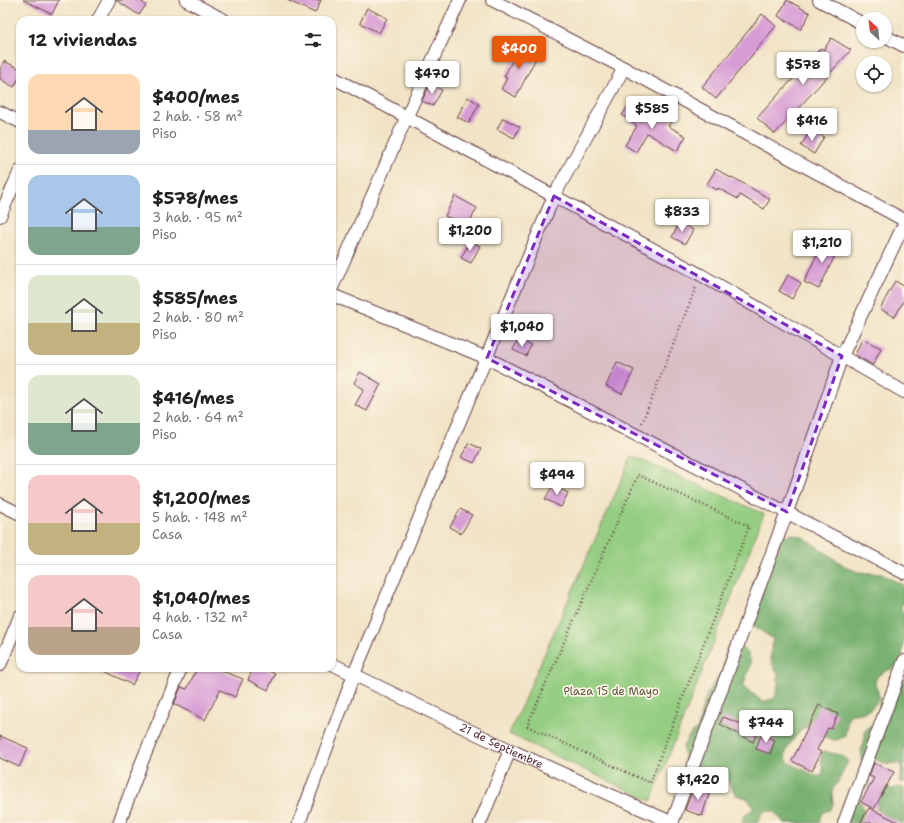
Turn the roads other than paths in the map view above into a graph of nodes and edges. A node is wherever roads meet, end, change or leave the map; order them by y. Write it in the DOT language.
graph roads {
  1 [pos="109,0"];
  2 [pos="186,0"];
  3 [pos="460,0"];
  4 [pos="492,0"];
  5 [pos="819,0"];
  6 [pos="100,16"];
  7 [pos="216,16"];
  8 [pos="856,20"];
  9 [pos="892,40"];
  10 [pos="904,46"];
  11 [pos="624,68"];
  12 [pos="336,79"];
  13 [pos="0,112"];
  14 [pos="407,117"];
  15 [pos="16,120"];
  16 [pos="16,180"];
  17 [pos="554,196"];
  18 [pos="0,216"];
  19 [pos="904,220"];
  20 [pos="904,224"];
  21 [pos="336,279"];
  22 [pos="336,297"];
  23 [pos="842,356"];
  24 [pos="487,358"];
  25 [pos="904,392"];
  26 [pos="0,504"];
  27 [pos="16,512"];
  28 [pos="787,512"];
  29 [pos="904,573"];
  30 [pos="16,626"];
  31 [pos="904,662"];
  32 [pos="0,665"];
  33 [pos="336,666"];
  34 [pos="179,672"];
  35 [pos="354,674"];
  36 [pos="510,750"];
  37 [pos="119,823"];
  38 [pos="299,823"];
  39 [pos="480,823"];
  40 [pos="672,823"];
  41 [pos="844,823"];
  1 -- 6 [label="street"];
  2 -- 7 [label="street"];
  3 -- 14 [label="street"];
  4 -- 11 [label="street"];
  5 -- 8 [label="street"];
  9 -- 10 [label="street"];
  11 -- 17 [label="street"];
  11 -- 19 [label="street"];
  12 -- 14 [label="street"];
  13 -- 15 [label="street"];
  14 -- 17 [label="street"];
  14 -- 21 [label="street"];
  16 -- 18 [label="street"];
  17 -- 23 [label="street"];
  17 -- 24 [label="street"];
  20 -- 23 [label="street"];
  22 -- 24 [label="street"];
  23 -- 25 [label="street"];
  23 -- 28 [label="street"];
  24 -- 28 [label="street"];
  24 -- 35 [label="street"];
  26 -- 27 [label="street"];
  28 -- 29 [label="street"];
  28 -- 40 [label="street"];
  30 -- 32 [label="street"];
  31 -- 41 [label="street"];
  33 -- 35 [label="street, 21 de Septiembre"];
  34 -- 37 [label="street"];
  35 -- 36 [label="street, 21 de Septiembre"];
  35 -- 38 [label="street"];
  36 -- 39 [label="street"];
  36 -- 40 [label="street, 21 de Septiembre"];
}
